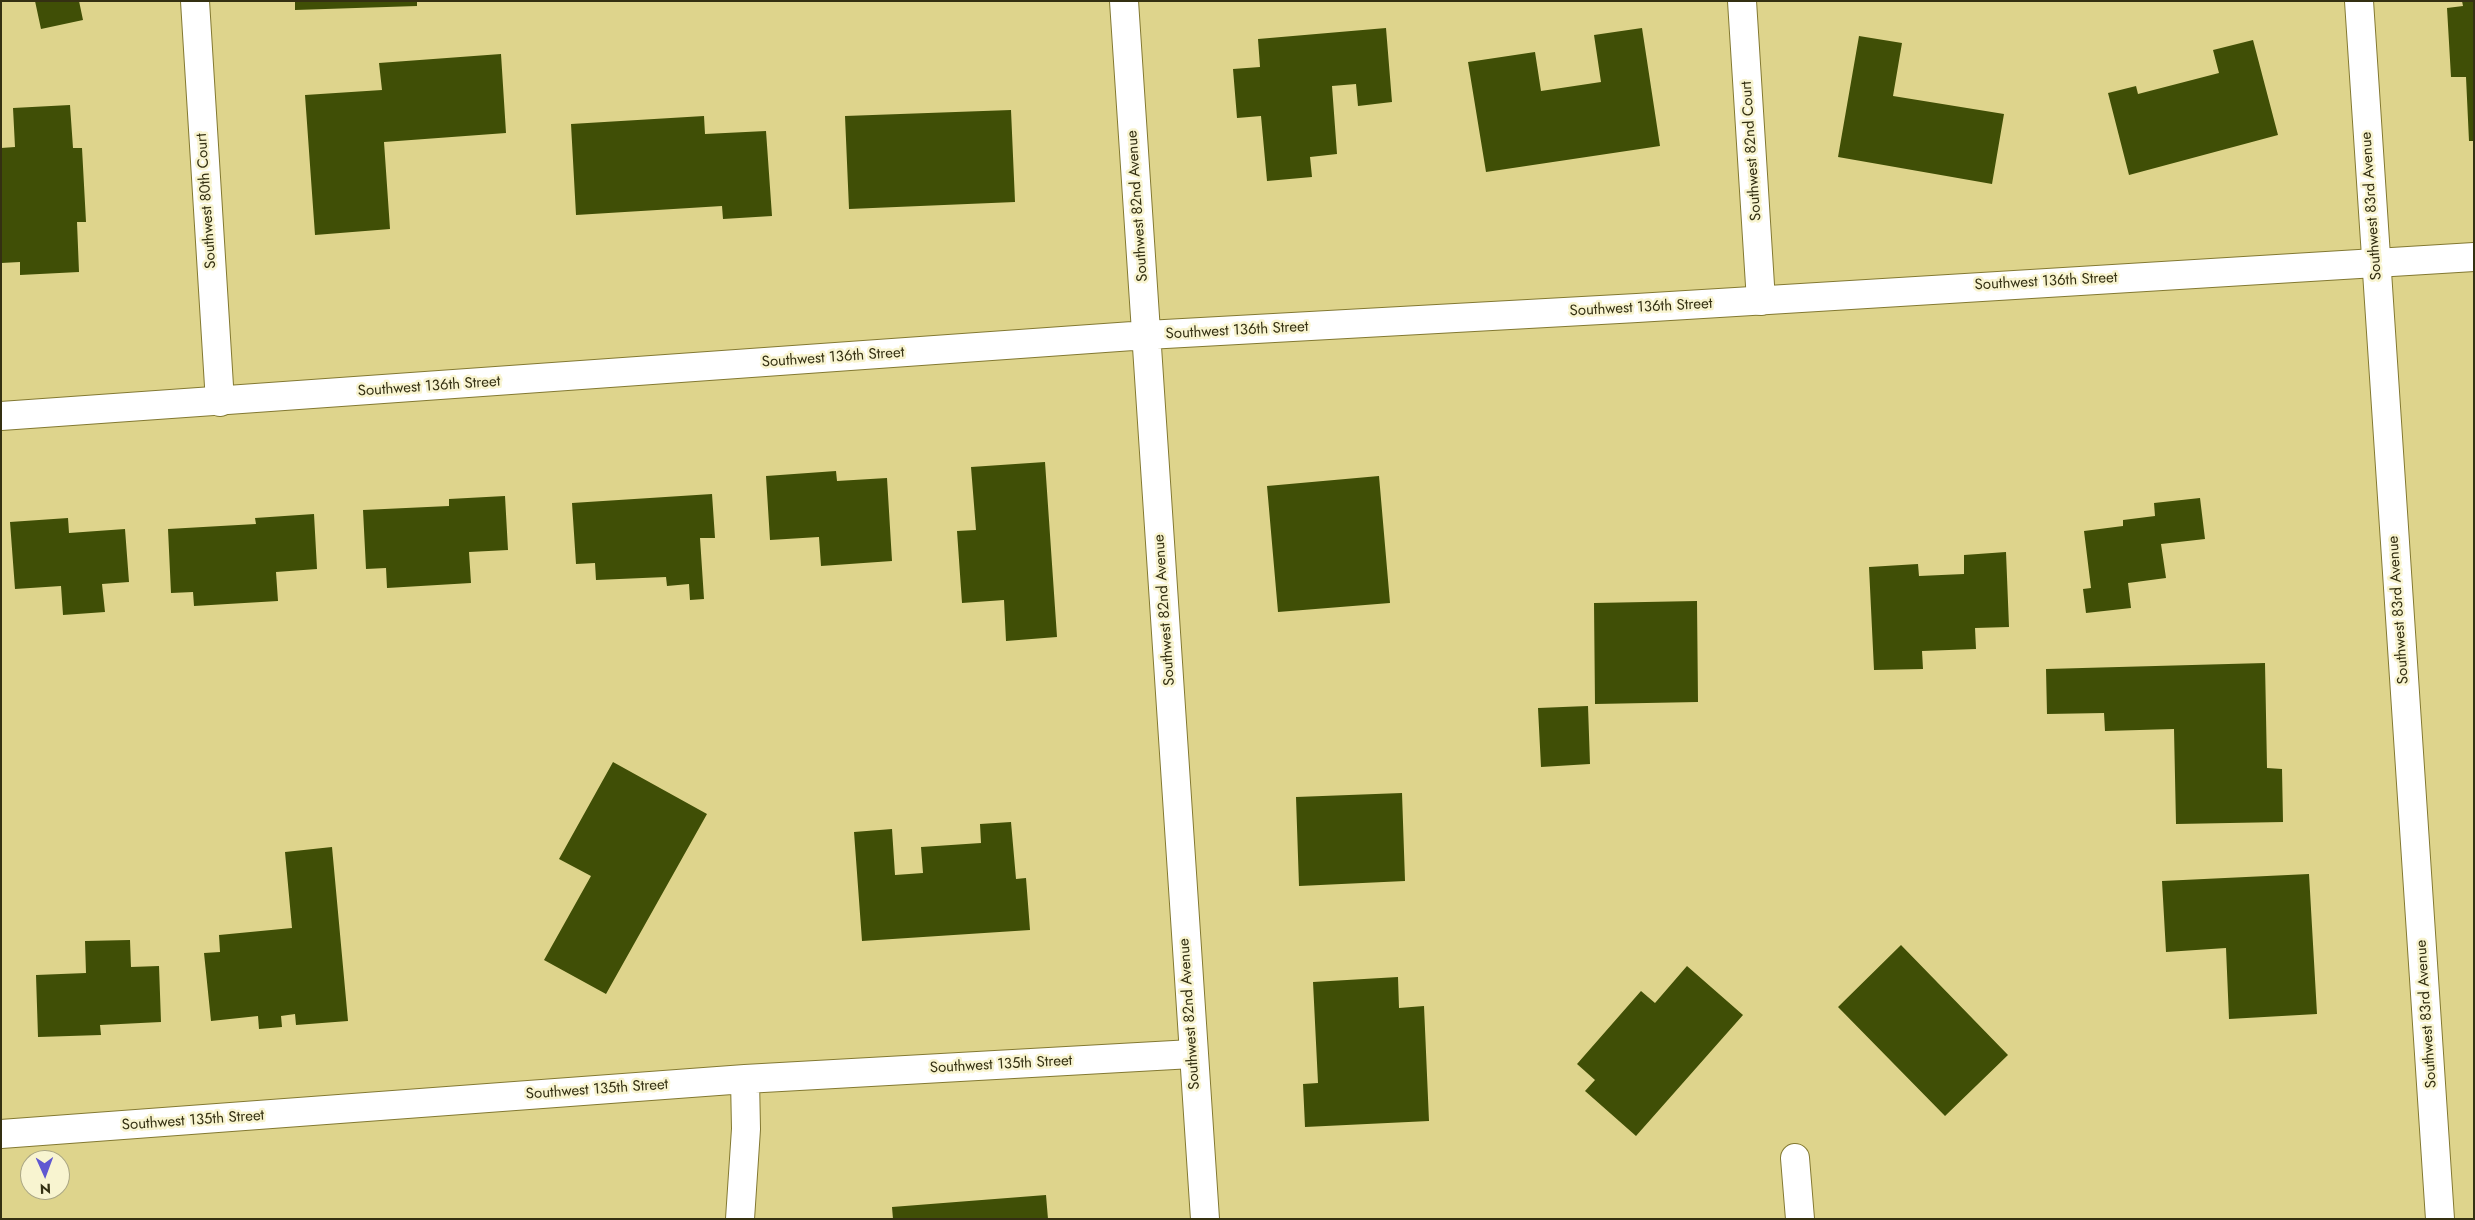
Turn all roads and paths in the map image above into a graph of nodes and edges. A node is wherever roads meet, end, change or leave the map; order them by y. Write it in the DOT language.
graph roads {
  1 [pos="195,1"];
  2 [pos="1124,1"];
  3 [pos="1742,1"];
  4 [pos="2359,1"];
  5 [pos="2474,257"];
  6 [pos="2376,262"];
  7 [pos="1761,301"];
  8 [pos="1147,335"];
  9 [pos="220,402"];
  10 [pos="1,416"];
  11 [pos="1192,1054"];
  12 [pos="745,1079"];
  13 [pos="1,1134"];
  14 [pos="1795,1158"];
  15 [pos="740,1219"];
  16 [pos="1205,1219"];
  17 [pos="1800,1219"];
  18 [pos="2440,1219"];
  1 -- 9 [label="street, Southwest 80th Court"];
  2 -- 8 [label="street, Southwest 82nd Avenue"];
  3 -- 7 [label="street, Southwest 82nd Court"];
  4 -- 6 [label="street, Southwest 83rd Avenue"];
  5 -- 6 [label="street, Southwest 136th Street"];
  6 -- 7 [label="street, Southwest 136th Street"];
  6 -- 18 [label="street, Southwest 83rd Avenue"];
  7 -- 8 [label="street, Southwest 136th Street"];
  8 -- 9 [label="street, Southwest 136th Street"];
  8 -- 11 [label="street, Southwest 82nd Avenue"];
  9 -- 10 [label="street, Southwest 136th Street"];
  11 -- 12 [label="street, Southwest 135th Street"];
  11 -- 16 [label="street, Southwest 82nd Avenue"];
  12 -- 13 [label="street, Southwest 135th Street"];
  12 -- 15 [label="street"];
  14 -- 17 [label="street"];
}
